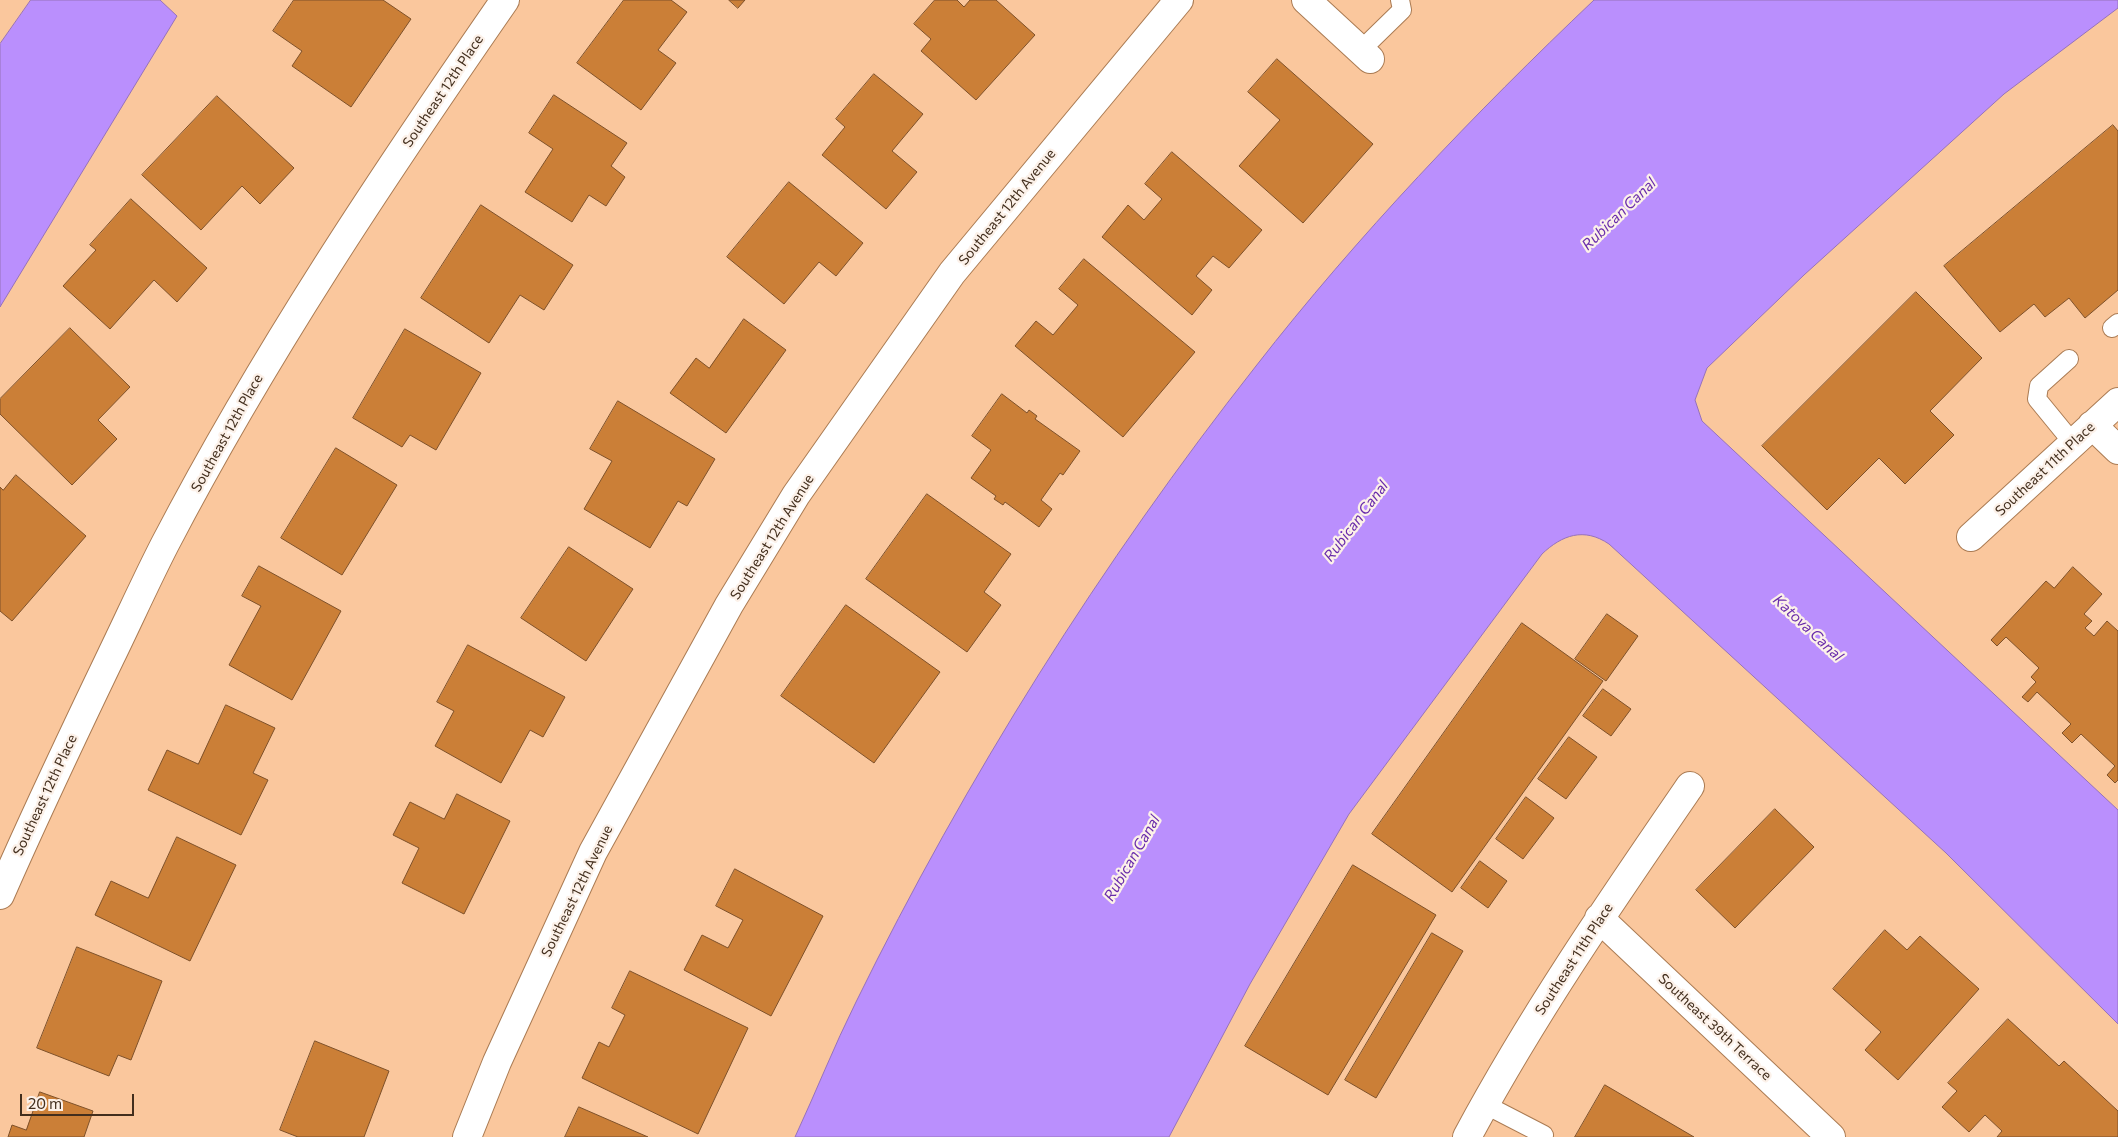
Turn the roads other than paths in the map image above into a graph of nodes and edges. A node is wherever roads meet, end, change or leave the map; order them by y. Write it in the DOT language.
graph roads {
  1 [pos="505,0"];
  2 [pos="1179,0"];
  3 [pos="1306,0"];
  4 [pos="1400,0"];
  5 [pos="1365,54"];
  6 [pos="2069,359"];
  7 [pos="2118,402"];
  8 [pos="2083,434"];
  9 [pos="2118,450"];
  10 [pos="1972,537"];
  11 [pos="1690,786"];
  12 [pos="0,895"];
  13 [pos="1599,918"];
  14 [pos="1484,1104"];
  15 [pos="467,1137"];
  16 [pos="1467,1137"];
  17 [pos="1543,1137"];
  18 [pos="1831,1137"];
  1 -- 12 [label="street, Southeast 12th Place"];
  2 -- 15 [label="street, Southeast 12th Avenue"];
  3 -- 5 [label="street"];
  4 -- 5 [label="lane"];
  6 -- 8 [label="lane"];
  7 -- 8 [label="street, Southeast 11th Place"];
  8 -- 9 [label="street"];
  8 -- 10 [label="street, Southeast 11th Place"];
  11 -- 13 [label="street, Southeast 11th Place"];
  13 -- 14 [label="street, Southeast 11th Place"];
  13 -- 18 [label="street, Southeast 39th Terrace"];
  14 -- 16 [label="street, Southeast 11th Place"];
  14 -- 17 [label="lane"];
}
